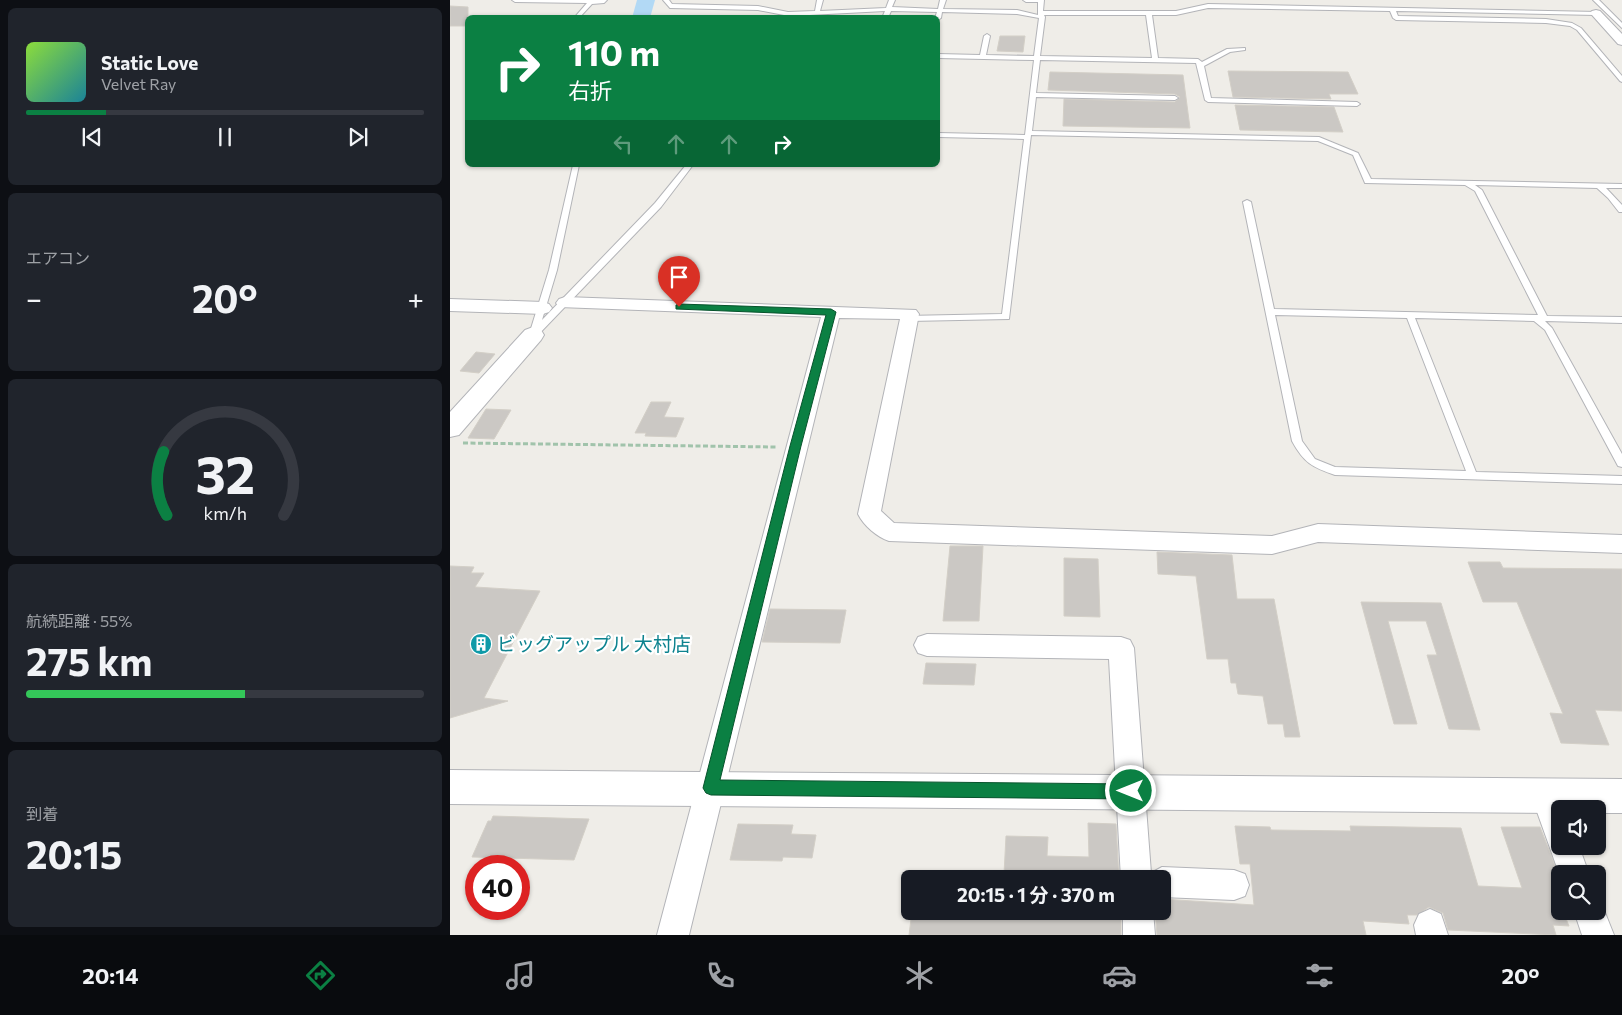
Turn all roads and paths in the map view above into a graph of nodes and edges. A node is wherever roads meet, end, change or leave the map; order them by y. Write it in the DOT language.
graph roads {
  1 [pos="515,0"];
  2 [pos="550,0"];
  3 [pos="604,0"];
  4 [pos="666,0"];
  5 [pos="730,0"];
  6 [pos="820,0"];
  7 [pos="892,0"];
  8 [pos="943,0"];
  9 [pos="1026,0"];
  10 [pos="1041,0"];
  11 [pos="1596,0"];
  12 [pos="591,2"];
  13 [pos="1213,3"];
  14 [pos="725,7"];
  15 [pos="889,9"];
  16 [pos="940,10"];
  17 [pos="1392,10"];
  18 [pos="1600,10"];
  19 [pos="817,12"];
  20 [pos="1520,12"];
  21 [pos="1149,14"];
  22 [pos="579,15"];
  23 [pos="782,15"];
  24 [pos="794,15"];
  25 [pos="886,15"];
  26 [pos="939,15"];
  27 [pos="1041,15"];
  28 [pos="1614,18"];
  29 [pos="1622,18"];
  30 [pos="1622,26"];
  31 [pos="987,36"];
  32 [pos="1622,41"];
  33 [pos="1243,48"];
  34 [pos="940,56"];
  35 [pos="983,57"];
  36 [pos="1037,58"];
  37 [pos="1155,60"];
  38 [pos="1201,65"];
  39 [pos="1622,80"];
  40 [pos="1032,95"];
  41 [pos="1175,98"];
  42 [pos="1356,104"];
  43 [pos="940,134"];
  44 [pos="1027,135"];
  45 [pos="576,167"];
  46 [pos="688,167"];
  47 [pos="1466,183"];
  48 [pos="1598,185"];
  49 [pos="1622,186"];
  50 [pos="1247,202"];
  51 [pos="1622,210"];
  52 [pos="565,303"];
  53 [pos="450,305"];
  54 [pos="543,308"];
  55 [pos="831,312"];
  56 [pos="1270,312"];
  57 [pos="1410,315"];
  58 [pos="910,318"];
  59 [pos="1540,318"];
  60 [pos="1622,320"];
  61 [pos="532,335"];
  62 [pos="453,436"];
  63 [pos="796,446"];
  64 [pos="1622,463"];
  65 [pos="1473,476"];
  66 [pos="1622,480"];
  67 [pos="1622,544"];
  68 [pos="927,645"];
  69 [pos="450,787"];
  70 [pos="711,788"];
  71 [pos="1131,791"];
  72 [pos="1545,795"];
  73 [pos="1622,796"];
  74 [pos="1551,811"];
  75 [pos="1135,870"];
  76 [pos="1171,882"];
  77 [pos="1234,885"];
  78 [pos="1138,920"];
  79 [pos="1592,920"];
  80 [pos="672,935"];
  81 [pos="1139,935"];
  82 [pos="1598,935"];
  1 -- 2 [label="lane"];
  2 -- 12 [label="lane"];
  3 -- 12 [label="lane"];
  4 -- 14 [label="lane"];
  5 -- 14 [label="lane"];
  6 -- 19 [label="lane"];
  7 -- 15 [label="lane"];
  8 -- 16 [label="lane"];
  9 -- 10 [label="lane"];
  10 -- 27 [label="lane"];
  11 -- 18 [label="lane"];
  12 -- 22 [label="lane"];
  13 -- 17 [label="lane"];
  13 -- 21 [label="lane"];
  14 -- 23 [label="lane"];
  15 -- 16 [label="lane"];
  15 -- 19 [label="lane"];
  15 -- 25 [label="lane"];
  16 -- 26 [label="lane"];
  16 -- 27 [label="lane"];
  17 -- 20 [label="lane"];
  17 -- 39 [label="lane"];
  18 -- 20 [label="lane"];
  18 -- 20 [label="lane"];
  18 -- 28 [label="lane"];
  18 -- 32 [label="street"];
  19 -- 24 [label="lane"];
  21 -- 27 [label="lane"];
  21 -- 37 [label="lane"];
  27 -- 36 [label="lane"];
  28 -- 29 [label="lane"];
  28 -- 30 [label="lane"];
  31 -- 35 [label="lane"];
  33 -- 38 [label="lane"];
  34 -- 35 [label="lane"];
  35 -- 36 [label="lane"];
  36 -- 37 [label="lane"];
  36 -- 40 [label="lane"];
  37 -- 38 [label="lane"];
  38 -- 42 [label="lane"];
  40 -- 41 [label="lane"];
  40 -- 44 [label="lane"];
  43 -- 44 [label="lane"];
  44 -- 47 [label="lane"];
  44 -- 58 [label="lane"];
  45 -- 54 [label="lane"];
  46 -- 52 [label="lane"];
  47 -- 48 [label="lane"];
  47 -- 59 [label="lane"];
  48 -- 49 [label="lane"];
  48 -- 51 [label="lane"];
  50 -- 56 [label="lane"];
  52 -- 55 [label="street"];
  52 -- 61 [label="lane"];
  53 -- 54 [label="street"];
  54 -- 61 [label="lane"];
  55 -- 58 [label="street"];
  55 -- 63 [label="street"];
  56 -- 57 [label="lane"];
  56 -- 65 [label="lane"];
  57 -- 59 [label="lane"];
  57 -- 65 [label="lane"];
  58 -- 67 [label="street"];
  59 -- 60 [label="lane"];
  59 -- 64 [label="lane"];
  61 -- 62 [label="street"];
  62 -- 63 [label="path"];
  63 -- 70 [label="street"];
  65 -- 66 [label="lane"];
  68 -- 71 [label="street"];
  69 -- 70 [label="street"];
  70 -- 71 [label="street"];
  70 -- 80 [label="street"];
  71 -- 72 [label="street"];
  71 -- 75 [label="street"];
  72 -- 73 [label="street"];
  72 -- 74 [label="street"];
  76 -- 77 [label="street"];
  78 -- 81 [label="street"];
  79 -- 82 [label="street"];
}
